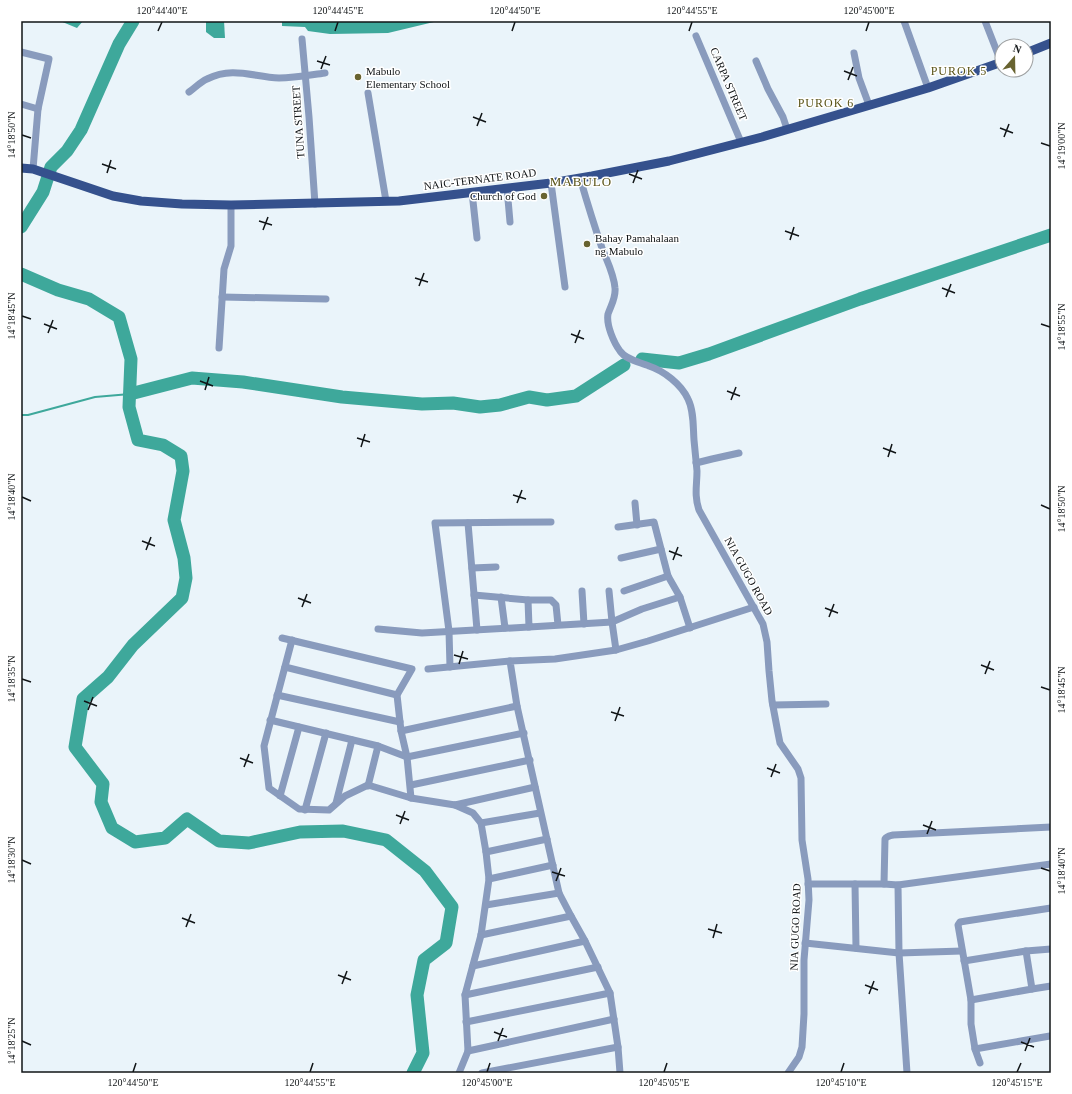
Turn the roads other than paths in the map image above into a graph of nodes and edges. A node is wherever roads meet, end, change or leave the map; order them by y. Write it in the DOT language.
graph roads {
  1 [pos="904,21"];
  2 [pos="985,21"];
  3 [pos="696,36"];
  4 [pos="302,39"];
  5 [pos="994,43"];
  6 [pos="1051,43"];
  7 [pos="1034,50"];
  8 [pos="21,52"];
  9 [pos="854,53"];
  10 [pos="756,61"];
  11 [pos="994,65"];
  12 [pos="325,72"];
  13 [pos="306,76"];
  14 [pos="928,88"];
  15 [pos="189,92"];
  16 [pos="368,93"];
  17 [pos="21,104"];
  18 [pos="869,105"];
  19 [pos="38,109"];
  20 [pos="787,129"];
  21 [pos="741,142"];
  22 [pos="21,168"];
  23 [pos="33,169"];
  24 [pos="580,178"];
  25 [pos="551,183"];
  26 [pos="506,188"];
  27 [pos="472,192"];
  28 [pos="386,201"];
  29 [pos="316,204"];
  30 [pos="231,206"];
  31 [pos="510,222"];
  32 [pos="477,238"];
  33 [pos="565,287"];
  34 [pos="222,297"];
  35 [pos="326,299"];
  36 [pos="219,348"];
  37 [pos="739,453"];
  38 [pos="696,463"];
  39 [pos="635,503"];
  40 [pos="551,522"];
  41 [pos="468,523"];
  42 [pos="637,525"];
  43 [pos="618,527"];
  44 [pos="661,549"];
  45 [pos="621,558"];
  46 [pos="496,567"];
  47 [pos="472,568"];
  48 [pos="668,576"];
  49 [pos="582,591"];
  50 [pos="609,591"];
  51 [pos="624,591"];
  52 [pos="474,595"];
  53 [pos="501,597"];
  54 [pos="680,597"];
  55 [pos="528,600"];
  56 [pos="754,607"];
  57 [pos="612,622"];
  58 [pos="584,624"];
  59 [pos="558,625"];
  60 [pos="529,627"];
  61 [pos="505,628"];
  62 [pos="690,628"];
  63 [pos="378,629"];
  64 [pos="477,630"];
  65 [pos="449,632"];
  66 [pos="282,638"];
  67 [pos="292,640"];
  68 [pos="616,650"];
  69 [pos="510,661"];
  70 [pos="285,667"];
  71 [pos="450,667"];
  72 [pos="428,669"];
  73 [pos="277,695"];
  74 [pos="397,695"];
  75 [pos="773,704"];
  76 [pos="826,704"];
  77 [pos="517,706"];
  78 [pos="270,720"];
  79 [pos="400,722"];
  80 [pos="299,727"];
  81 [pos="401,731"];
  82 [pos="326,733"];
  83 [pos="524,733"];
  84 [pos="352,740"];
  85 [pos="378,746"];
  86 [pos="407,757"];
  87 [pos="530,760"];
  88 [pos="411,785"];
  89 [pos="368,786"];
  90 [pos="535,787"];
  91 [pos="280,796"];
  92 [pos="412,798"];
  93 [pos="336,804"];
  94 [pos="455,805"];
  95 [pos="305,810"];
  96 [pos="540,813"];
  97 [pos="481,823"];
  98 [pos="1051,827"];
  99 [pos="547,839"];
  100 [pos="486,852"];
  101 [pos="1051,864"];
  102 [pos="553,865"];
  103 [pos="488,879"];
  104 [pos="808,884"];
  105 [pos="855,884"];
  106 [pos="884,884"];
  107 [pos="898,885"];
  108 [pos="559,893"];
  109 [pos="486,905"];
  110 [pos="1051,908"];
  111 [pos="571,916"];
  112 [pos="481,935"];
  113 [pos="585,941"];
  114 [pos="805,943"];
  115 [pos="856,948"];
  116 [pos="1051,949"];
  117 [pos="962,951"];
  118 [pos="1026,951"];
  119 [pos="899,953"];
  120 [pos="964,961"];
  121 [pos="473,966"];
  122 [pos="598,967"];
  123 [pos="1051,986"];
  124 [pos="1032,989"];
  125 [pos="610,993"];
  126 [pos="465,995"];
  127 [pos="971,1000"];
  128 [pos="614,1019"];
  129 [pos="466,1022"];
  130 [pos="1050,1036"];
  131 [pos="618,1047"];
  132 [pos="975,1049"];
  133 [pos="468,1051"];
  134 [pos="980,1063"];
  135 [pos="460,1073"];
  136 [pos="482,1073"];
  137 [pos="620,1073"];
  138 [pos="788,1073"];
  139 [pos="907,1073"];
  1 -- 14 [label="street"];
  2 -- 5 [label="street"];
  3 -- 21 [label="street, CARPA STREET"];
  4 -- 13 [label="street, TUNA STREET"];
  6 -- 7 [label="main road"];
  8 -- 19 [label="street"];
  9 -- 18 [label="street"];
  10 -- 20 [label="street"];
  11 -- 14 [label="main road, NAIC-TERNATE ROAD"];
  12 -- 13 [label="street"];
  13 -- 15 [label="street"];
  13 -- 29 [label="street, TUNA STREET"];
  14 -- 18 [label="main road, NAIC-TERNATE ROAD"];
  16 -- 28 [label="street"];
  17 -- 19 [label="street"];
  18 -- 20 [label="main road, NAIC-TERNATE ROAD"];
  19 -- 23 [label="street"];
  20 -- 21 [label="main road, NAIC-TERNATE ROAD"];
  21 -- 24 [label="main road, NAIC-TERNATE ROAD"];
  22 -- 23 [label="main road, NAIC-TERNATE ROAD"];
  23 -- 30 [label="main road, NAIC-TERNATE ROAD"];
  24 -- 25 [label="main road, NAIC-TERNATE ROAD"];
  24 -- 38 [label="street, NIA GUGO ROAD"];
  25 -- 26 [label="main road, NAIC-TERNATE ROAD"];
  25 -- 33 [label="street"];
  26 -- 27 [label="main road, NAIC-TERNATE ROAD"];
  26 -- 31 [label="street"];
  27 -- 28 [label="main road, NAIC-TERNATE ROAD"];
  27 -- 32 [label="street"];
  28 -- 29 [label="main road, NAIC-TERNATE ROAD"];
  29 -- 30 [label="main road, NAIC-TERNATE ROAD"];
  30 -- 34 [label="street"];
  34 -- 35 [label="street"];
  34 -- 36 [label="street"];
  37 -- 38 [label="street"];
  38 -- 56 [label="street, NIA GUGO ROAD"];
  39 -- 42 [label="street"];
  40 -- 41 [label="street"];
  41 -- 47 [label="street"];
  41 -- 65 [label="street"];
  42 -- 43 [label="street"];
  42 -- 44 [label="street"];
  44 -- 45 [label="street"];
  44 -- 48 [label="street"];
  46 -- 47 [label="street"];
  47 -- 52 [label="street"];
  48 -- 51 [label="street"];
  48 -- 54 [label="street"];
  49 -- 58 [label="street"];
  50 -- 57 [label="street"];
  52 -- 53 [label="street"];
  52 -- 64 [label="street"];
  53 -- 55 [label="street"];
  53 -- 61 [label="street"];
  54 -- 57 [label="street"];
  54 -- 62 [label="street"];
  55 -- 59 [label="street"];
  55 -- 60 [label="street"];
  56 -- 62 [label="street"];
  56 -- 75 [label="street, NIA GUGO ROAD"];
  57 -- 58 [label="street"];
  57 -- 68 [label="street"];
  58 -- 59 [label="street"];
  59 -- 60 [label="street"];
  60 -- 61 [label="street"];
  61 -- 64 [label="street"];
  62 -- 68 [label="street"];
  63 -- 65 [label="street"];
  64 -- 65 [label="street"];
  65 -- 71 [label="street"];
  66 -- 67 [label="street"];
  67 -- 70 [label="street"];
  67 -- 74 [label="street"];
  68 -- 69 [label="street"];
  69 -- 71 [label="street"];
  69 -- 77 [label="street"];
  70 -- 73 [label="street"];
  70 -- 74 [label="street"];
  71 -- 72 [label="street"];
  73 -- 78 [label="street"];
  73 -- 79 [label="street"];
  74 -- 79 [label="street"];
  75 -- 76 [label="street"];
  75 -- 104 [label="street, NIA GUGO ROAD"];
  77 -- 81 [label="street"];
  77 -- 83 [label="street"];
  78 -- 80 [label="street"];
  78 -- 91 [label="street"];
  79 -- 81 [label="street"];
  80 -- 82 [label="street"];
  80 -- 91 [label="street"];
  81 -- 86 [label="street"];
  82 -- 84 [label="street"];
  82 -- 95 [label="street"];
  83 -- 86 [label="street"];
  83 -- 87 [label="street"];
  84 -- 85 [label="street"];
  84 -- 93 [label="street"];
  85 -- 86 [label="street"];
  85 -- 89 [label="street"];
  86 -- 88 [label="street"];
  87 -- 88 [label="street"];
  87 -- 90 [label="street"];
  88 -- 92 [label="street"];
  89 -- 92 [label="street"];
  89 -- 93 [label="street"];
  90 -- 94 [label="street"];
  90 -- 96 [label="street"];
  91 -- 95 [label="street"];
  92 -- 94 [label="street"];
  93 -- 95 [label="street"];
  94 -- 97 [label="street"];
  96 -- 97 [label="street"];
  96 -- 99 [label="street"];
  97 -- 100 [label="street"];
  98 -- 106 [label="street"];
  99 -- 100 [label="street"];
  99 -- 102 [label="street"];
  100 -- 103 [label="street"];
  101 -- 107 [label="street"];
  102 -- 103 [label="street"];
  102 -- 108 [label="street"];
  103 -- 109 [label="street"];
  104 -- 105 [label="street"];
  104 -- 114 [label="street, NIA GUGO ROAD"];
  105 -- 106 [label="street"];
  105 -- 115 [label="street"];
  106 -- 107 [label="street"];
  107 -- 119 [label="street"];
  108 -- 109 [label="street"];
  108 -- 111 [label="street"];
  109 -- 112 [label="street"];
  110 -- 117 [label="street"];
  111 -- 112 [label="street"];
  111 -- 113 [label="street"];
  112 -- 121 [label="street"];
  113 -- 121 [label="street"];
  113 -- 122 [label="street"];
  114 -- 115 [label="street"];
  114 -- 138 [label="street, NIA GUGO ROAD"];
  115 -- 119 [label="street"];
  116 -- 118 [label="street"];
  117 -- 119 [label="street"];
  117 -- 120 [label="street"];
  118 -- 120 [label="street"];
  118 -- 124 [label="street"];
  119 -- 139 [label="street"];
  120 -- 127 [label="street"];
  121 -- 126 [label="street"];
  122 -- 125 [label="street"];
  122 -- 126 [label="street"];
  123 -- 124 [label="street"];
  124 -- 127 [label="street"];
  125 -- 128 [label="street"];
  125 -- 129 [label="street"];
  126 -- 129 [label="street"];
  127 -- 132 [label="street"];
  128 -- 131 [label="street"];
  128 -- 133 [label="street"];
  129 -- 133 [label="street"];
  130 -- 132 [label="street"];
  131 -- 136 [label="street"];
  131 -- 137 [label="street"];
  132 -- 134 [label="street"];
  133 -- 135 [label="street"];
}
